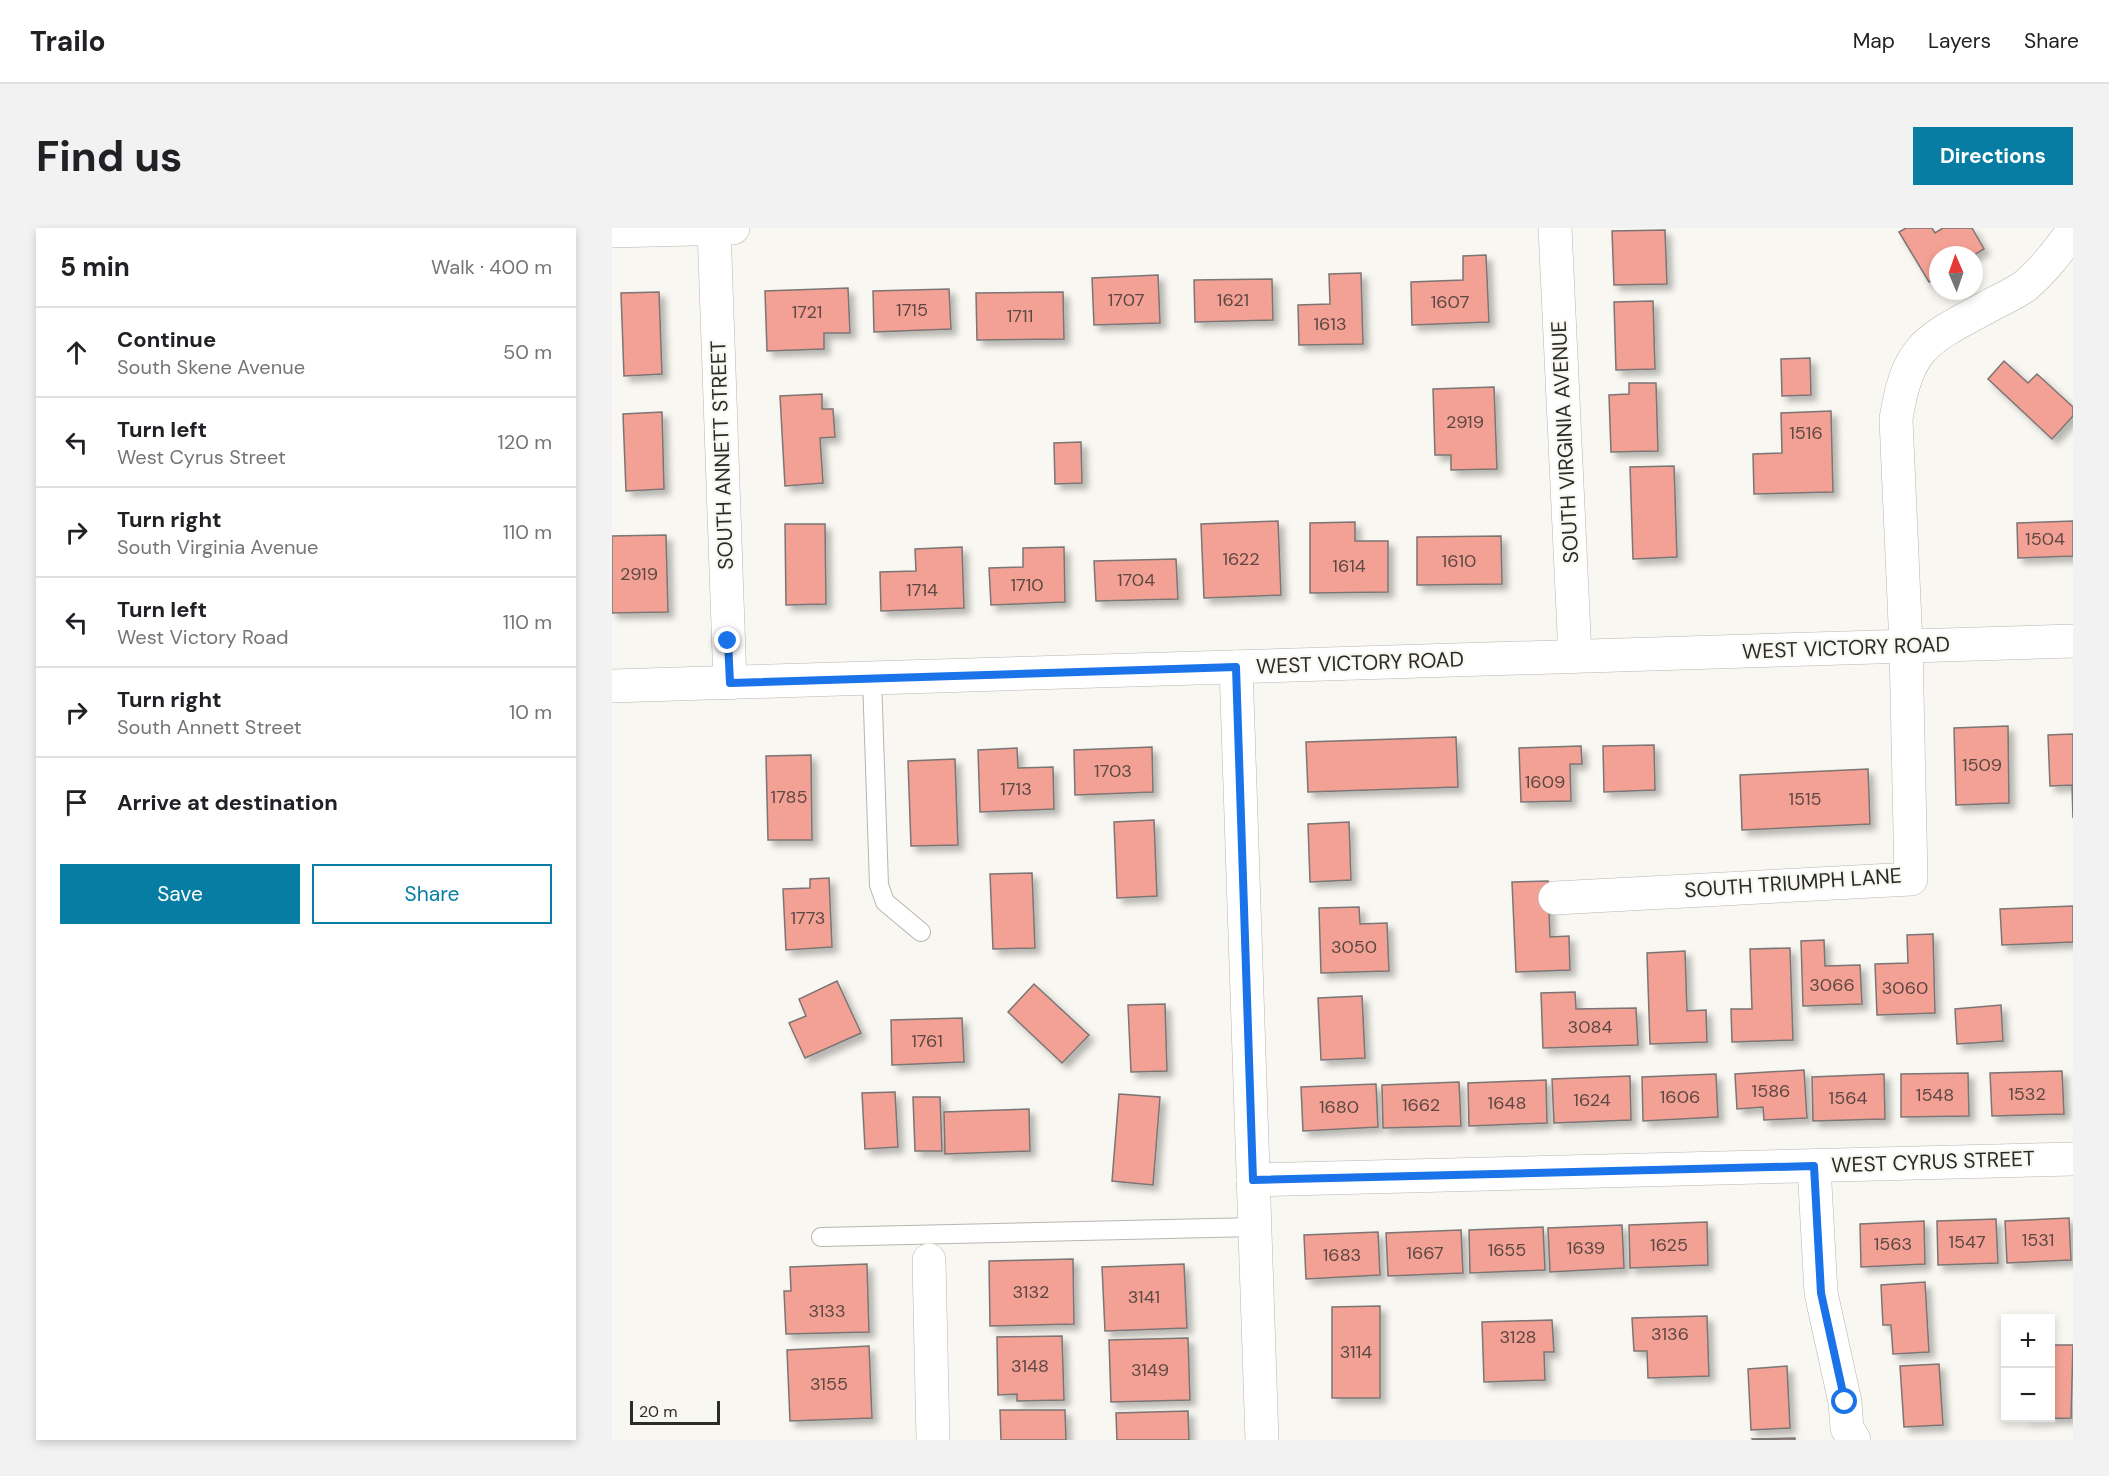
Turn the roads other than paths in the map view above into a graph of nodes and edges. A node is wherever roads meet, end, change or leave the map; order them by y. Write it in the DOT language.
graph roads {
  1 [pos="714,228"];
  2 [pos="733,228"];
  3 [pos="1555,228"];
  4 [pos="612,231"];
  5 [pos="2073,231"];
  6 [pos="2073,641"];
  7 [pos="1906,646"];
  8 [pos="1575,656"];
  9 [pos="1236,667"];
  10 [pos="872,678"];
  11 [pos="730,683"];
  12 [pos="612,686"];
  13 [pos="1555,898"];
  14 [pos="921,932"];
  15 [pos="2073,1159"];
  16 [pos="1814,1166"];
  17 [pos="1253,1180"];
  18 [pos="1255,1227"];
  19 [pos="821,1237"];
  20 [pos="929,1260"];
  21 [pos="933,1440"];
  22 [pos="1262,1440"];
  23 [pos="1854,1440"];
  1 -- 2 [label="street"];
  1 -- 4 [label="street"];
  1 -- 11 [label="street, SOUTH ANNETT STREET"];
  3 -- 8 [label="street, SOUTH VIRGINIA AVENUE"];
  5 -- 7 [label="street"];
  6 -- 7 [label="street, WEST VICTORY ROAD"];
  7 -- 8 [label="street, WEST VICTORY ROAD"];
  7 -- 13 [label="street, SOUTH TRIUMPH LANE"];
  8 -- 9 [label="street, WEST VICTORY ROAD"];
  9 -- 10 [label="street, WEST VICTORY ROAD"];
  9 -- 17 [label="street"];
  10 -- 11 [label="street, WEST VICTORY ROAD"];
  10 -- 14 [label="lane"];
  11 -- 12 [label="street, WEST VICTORY ROAD"];
  15 -- 16 [label="street, WEST CYRUS STREET"];
  16 -- 17 [label="street, WEST CYRUS STREET"];
  16 -- 23 [label="street"];
  17 -- 18 [label="street"];
  18 -- 19 [label="lane"];
  18 -- 22 [label="street"];
  20 -- 21 [label="street"];
}
